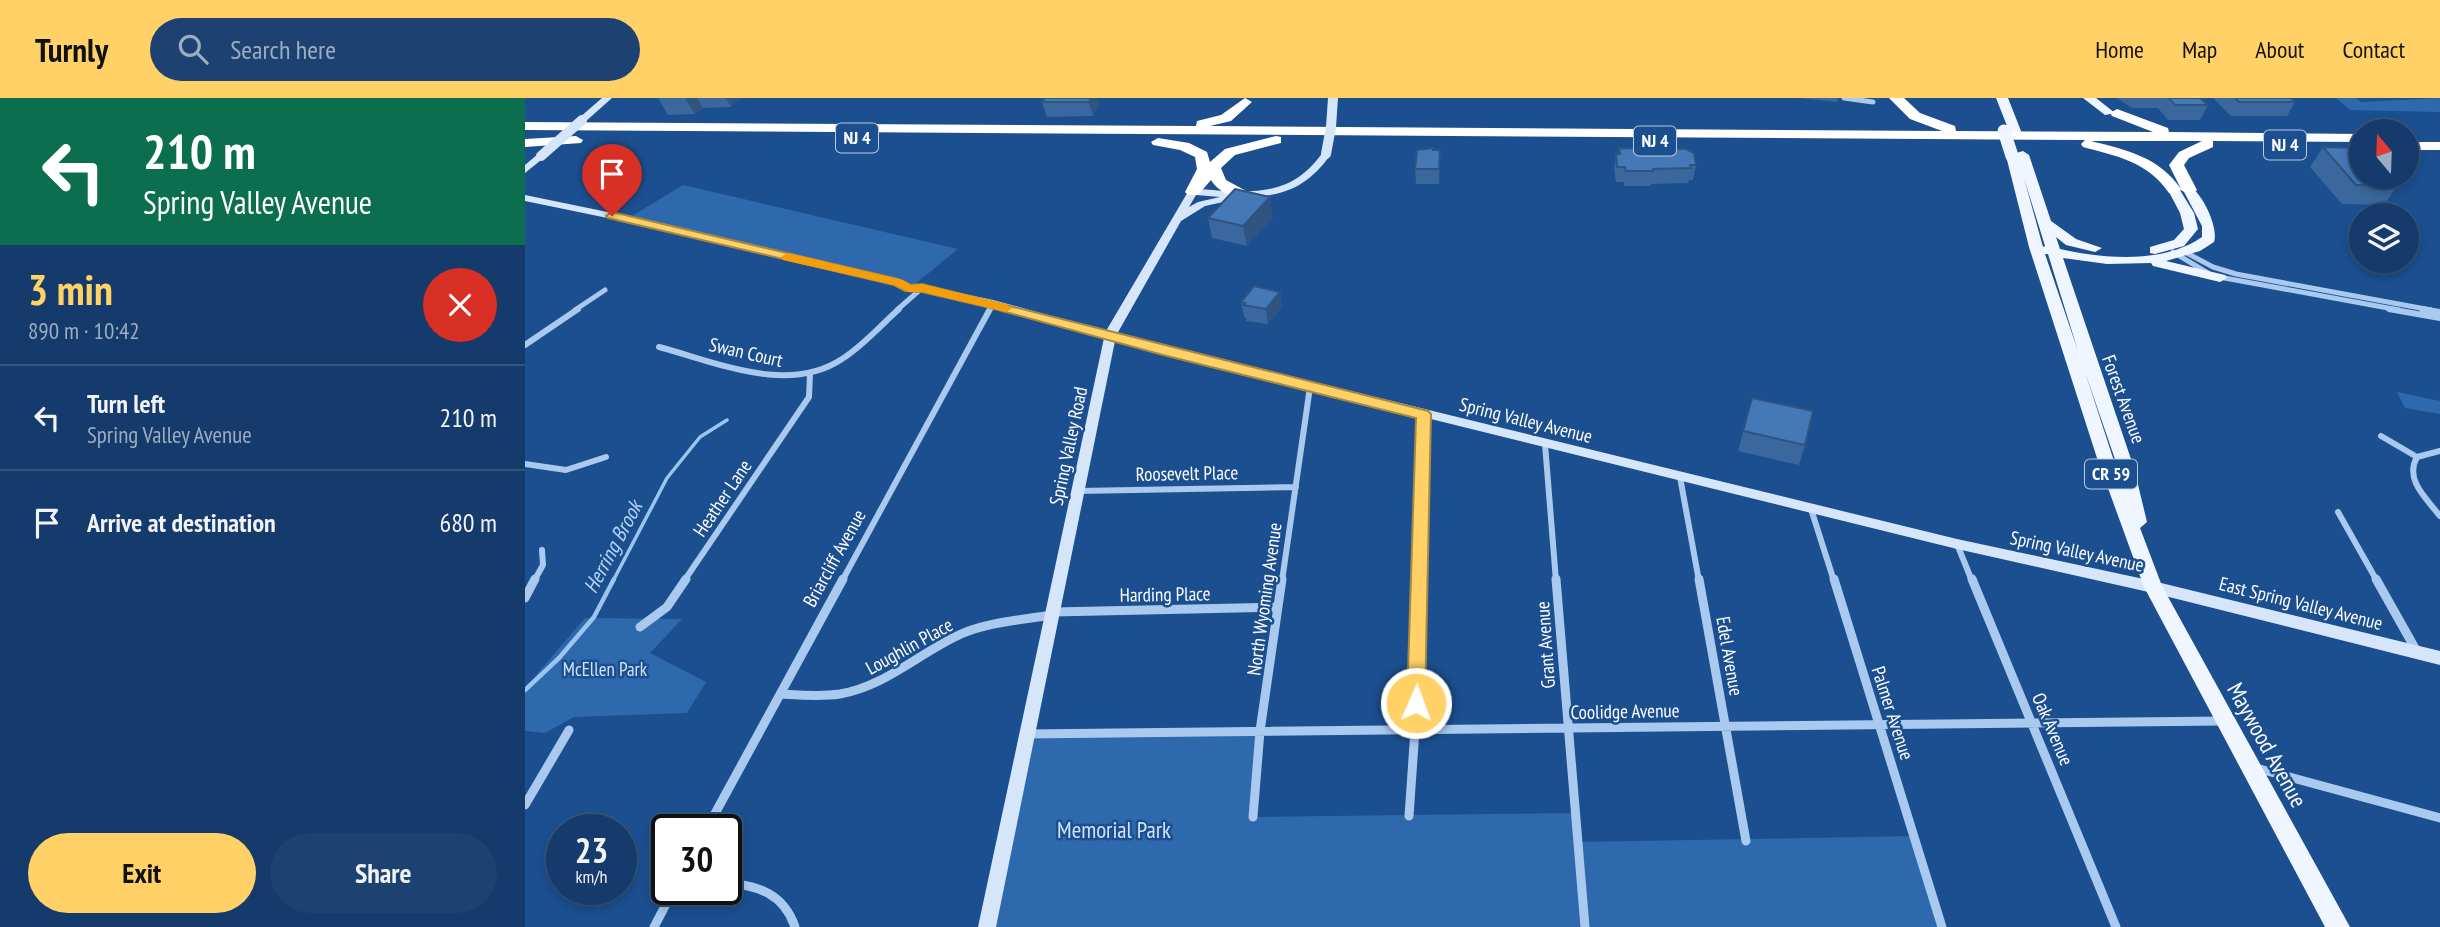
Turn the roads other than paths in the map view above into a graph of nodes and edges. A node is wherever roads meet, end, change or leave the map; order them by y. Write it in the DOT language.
graph roads {
  1 [pos="607,98"];
  2 [pos="1333,98"];
  3 [pos="1844,98"];
  4 [pos="1993,98"];
  5 [pos="2002,98"];
  6 [pos="2089,98"];
  7 [pos="2097,98"];
  8 [pos="1247,100"];
  9 [pos="1897,100"];
  10 [pos="1874,102"];
  11 [pos="2113,113"];
  12 [pos="525,128"];
  13 [pos="1149,131"];
  14 [pos="2010,131"];
  15 [pos="1285,135"];
  16 [pos="1856,135"];
  17 [pos="1987,136"];
  18 [pos="2192,138"];
  19 [pos="2349,138"];
  20 [pos="1110,139"];
  21 [pos="2419,139"];
  22 [pos="2440,139"];
  23 [pos="525,140"];
  24 [pos="2081,140"];
  25 [pos="2208,144"];
  26 [pos="2349,145"];
  27 [pos="2419,146"];
  28 [pos="2440,146"];
  29 [pos="2018,156"];
  30 [pos="1214,169"];
  31 [pos="525,170"];
  32 [pos="2181,190"];
  33 [pos="1193,192"];
  34 [pos="1243,195"];
  35 [pos="525,198"];
  36 [pos="1174,221"];
  37 [pos="2046,224"];
  38 [pos="2048,249"];
  39 [pos="2177,250"];
  40 [pos="2098,253"];
  41 [pos="2141,260"];
  42 [pos="2220,278"];
  43 [pos="2061,279"];
  44 [pos="922,288"];
  45 [pos="605,290"];
  46 [pos="993,304"];
  47 [pos="2440,312"];
  48 [pos="2440,318"];
  49 [pos="1110,336"];
  50 [pos="525,345"];
  51 [pos="659,347"];
  52 [pos="810,374"];
  53 [pos="1310,387"];
  54 [pos="1423,414"];
  55 [pos="2381,436"];
  56 [pos="1545,444"];
  57 [pos="2440,452"];
  58 [pos="606,457"];
  59 [pos="2417,457"];
  60 [pos="525,464"];
  61 [pos="1680,477"];
  62 [pos="1296,487"];
  63 [pos="1078,491"];
  64 [pos="1811,509"];
  65 [pos="2338,512"];
  66 [pos="2440,516"];
  67 [pos="1957,544"];
  68 [pos="542,550"];
  69 [pos="2153,587"];
  70 [pos="525,598"];
  71 [pos="1278,607"];
  72 [pos="1052,613"];
  73 [pos="640,627"];
  74 [pos="2418,653"];
  75 [pos="2440,658"];
  76 [pos="780,694"];
  77 [pos="2223,721"];
  78 [pos="2031,722"];
  79 [pos="1881,724"];
  80 [pos="1725,726"];
  81 [pos="1567,728"];
  82 [pos="569,730"];
  83 [pos="1415,730"];
  84 [pos="1260,732"];
  85 [pos="1027,734"];
  86 [pos="2249,766"];
  87 [pos="525,805"];
  88 [pos="715,814"];
  89 [pos="1409,816"];
  90 [pos="1253,817"];
  91 [pos="2440,818"];
  92 [pos="1746,841"];
  93 [pos="742,884"];
  94 [pos="666,905"];
  95 [pos="654,927"];
  96 [pos="795,927"];
  97 [pos="987,927"];
  98 [pos="1585,927"];
  99 [pos="1942,927"];
  100 [pos="2116,927"];
  101 [pos="2338,927"];
  1 -- 31 [label="street, bridge"];
  2 -- 34 [label="street, bridge"];
  3 -- 10 [label="street"];
  4 -- 14 [label="main road, Forest Avenue / CR 59"];
  5 -- 14 [label="main road, Forest Avenue / CR 59"];
  6 -- 11 [label="main road"];
  7 -- 11 [label="main road"];
  8 -- 13 [label="highway"];
  8 -- 15 [label="highway"];
  9 -- 16 [label="highway"];
  9 -- 17 [label="highway"];
  11 -- 18 [label="highway"];
  11 -- 24 [label="highway"];
  12 -- 13 [label="highway, NJ 4"];
  13 -- 15 [label="highway, NJ 4"];
  14 -- 29 [label="main road, Forest Avenue / CR 59"];
  15 -- 16 [label="highway, NJ 4"];
  15 -- 20 [label="highway, NJ 4"];
  15 -- 24 [label="highway, NJ 4"];
  15 -- 30 [label="highway"];
  16 -- 17 [label="highway, NJ 4"];
  17 -- 24 [label="highway, NJ 4"];
  18 -- 19 [label="highway, NJ 4"];
  18 -- 24 [label="highway, NJ 4"];
  20 -- 23 [label="highway, NJ 4"];
  20 -- 33 [label="highway"];
  21 -- 22 [label="highway"];
  24 -- 25 [label="highway, NJ 4"];
  24 -- 32 [label="highway"];
  25 -- 26 [label="highway, NJ 4"];
  25 -- 32 [label="highway"];
  27 -- 28 [label="highway"];
  29 -- 37 [label="main road, Forest Avenue / CR 59"];
  29 -- 38 [label="main road, Forest Avenue / CR 59"];
  30 -- 33 [label="highway"];
  30 -- 34 [label="highway"];
  32 -- 39 [label="main road"];
  32 -- 39 [label="main road"];
  33 -- 34 [label="street"];
  33 -- 36 [label="street, Spring Valley Road"];
  34 -- 36 [label="street"];
  35 -- 44 [label="street, Spring Valley Avenue"];
  36 -- 49 [label="street, Spring Valley Road"];
  37 -- 38 [label="main road, Forest Avenue / CR 59"];
  37 -- 40 [label="main road"];
  38 -- 40 [label="main road"];
  38 -- 43 [label="main road, Forest Avenue / CR 59"];
  38 -- 69 [label="main road, Forest Avenue / CR 59"];
  39 -- 40 [label="main road"];
  39 -- 41 [label="main road"];
  39 -- 42 [label="street"];
  39 -- 47 [label="street"];
  40 -- 41 [label="main road"];
  40 -- 43 [label="main road"];
  41 -- 42 [label="main road"];
  42 -- 48 [label="street"];
  43 -- 69 [label="main road, Forest Avenue / CR 59"];
  44 -- 46 [label="street, Spring Valley Avenue"];
  44 -- 52 [label="street, Swan Court"];
  45 -- 50 [label="street"];
  46 -- 49 [label="street, Spring Valley Avenue"];
  46 -- 76 [label="street, Briarcliff Avenue"];
  49 -- 53 [label="street, Spring Valley Avenue"];
  49 -- 63 [label="street, Spring Valley Road"];
  51 -- 52 [label="street, Swan Court"];
  52 -- 73 [label="street, Heather Lane"];
  53 -- 54 [label="street, Spring Valley Avenue"];
  53 -- 62 [label="street, North Wyoming Avenue"];
  54 -- 56 [label="street, Spring Valley Avenue"];
  54 -- 83 [label="street"];
  55 -- 59 [label="street"];
  56 -- 61 [label="street, Spring Valley Avenue"];
  56 -- 81 [label="street, Grant Avenue"];
  57 -- 59 [label="street"];
  58 -- 60 [label="street"];
  59 -- 66 [label="street"];
  61 -- 64 [label="street, Spring Valley Avenue"];
  61 -- 80 [label="street, Edel Avenue"];
  62 -- 63 [label="street, Roosevelt Place"];
  62 -- 71 [label="street, North Wyoming Avenue"];
  63 -- 72 [label="street, Spring Valley Road"];
  64 -- 67 [label="street, Spring Valley Avenue"];
  64 -- 79 [label="street, Palmer Avenue"];
  65 -- 74 [label="street"];
  67 -- 69 [label="street, Spring Valley Avenue"];
  67 -- 78 [label="street, Oak Avenue"];
  68 -- 70 [label="street"];
  69 -- 74 [label="street, East Spring Valley Avenue"];
  69 -- 77 [label="main road, Maywood Avenue / CR 59"];
  71 -- 72 [label="street, Harding Place"];
  71 -- 84 [label="street, North Wyoming Avenue"];
  72 -- 76 [label="street, Loughlin Place"];
  72 -- 85 [label="street, Spring Valley Road"];
  74 -- 75 [label="street, East Spring Valley Avenue"];
  76 -- 88 [label="street, Briarcliff Avenue"];
  77 -- 78 [label="street, Coolidge Avenue"];
  77 -- 86 [label="main road, Maywood Avenue / CR 59"];
  78 -- 79 [label="street, Coolidge Avenue"];
  78 -- 100 [label="street, Oak Avenue"];
  79 -- 80 [label="street, Coolidge Avenue"];
  79 -- 99 [label="street, Palmer Avenue"];
  80 -- 81 [label="street, Coolidge Avenue"];
  80 -- 92 [label="street, Edel Avenue"];
  81 -- 83 [label="street, Coolidge Avenue"];
  81 -- 98 [label="street, Grant Avenue"];
  82 -- 87 [label="street"];
  83 -- 84 [label="street, Coolidge Avenue"];
  83 -- 89 [label="street"];
  84 -- 85 [label="street, Coolidge Avenue"];
  84 -- 90 [label="street, North Wyoming Avenue"];
  85 -- 97 [label="street, Spring Valley Road"];
  86 -- 91 [label="street"];
  86 -- 101 [label="main road, Maywood Avenue / CR 59"];
  93 -- 96 [label="street"];
  94 -- 95 [label="street"];
}
